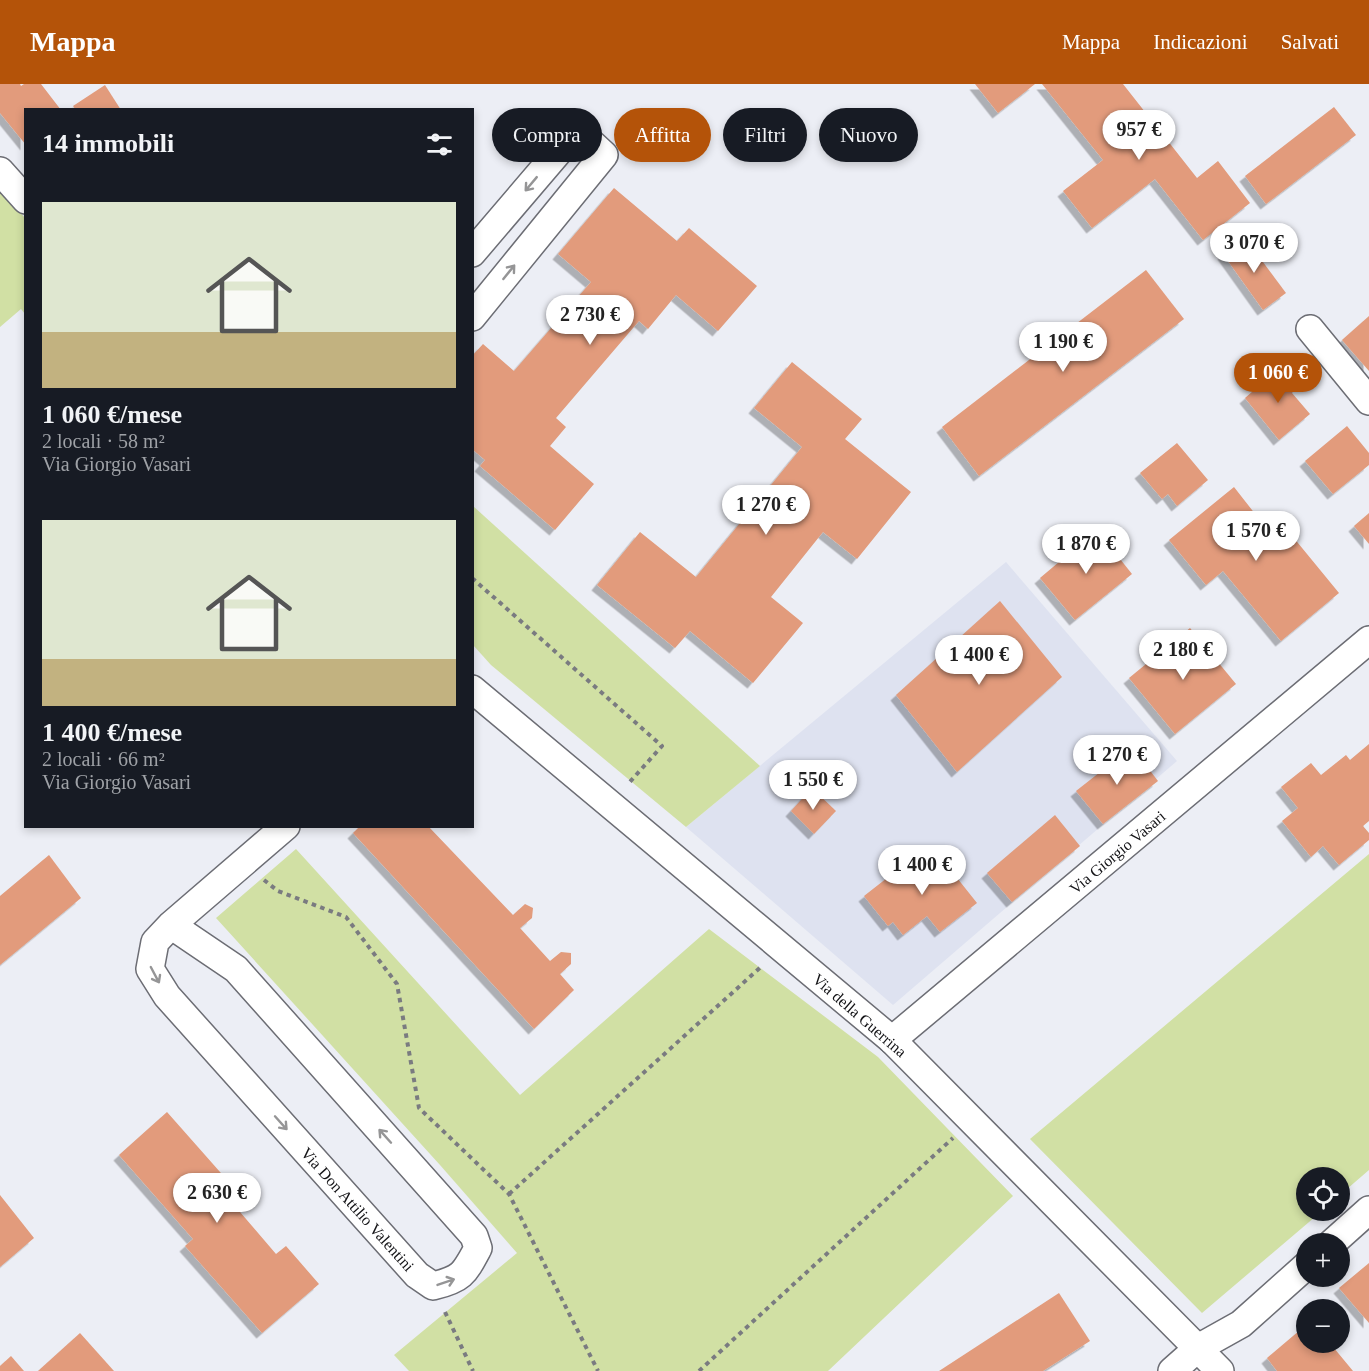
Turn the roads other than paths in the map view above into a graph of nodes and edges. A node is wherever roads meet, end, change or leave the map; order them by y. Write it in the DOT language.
graph roads {
  1 [pos="0,171"];
  2 [pos="24,198"];
  3 [pos="474,251"];
  4 [pos="474,315"];
  5 [pos="1310,329"];
  6 [pos="1369,401"];
  7 [pos="1369,640"];
  8 [pos="474,691"];
  9 [pos="284,828"];
  10 [pos="171,925"];
  11 [pos="892,1040"];
  12 [pos="1369,1210"];
  13 [pos="1343,1233"];
  14 [pos="1296,1275"];
  15 [pos="1198,1348"];
  16 [pos="1172,1371"];
  17 [pos="1220,1371"];
  1 -- 2 [label="street"];
  4 -- 3 [label="street, one-way"];
  5 -- 6 [label="street"];
  7 -- 11 [label="street, Via Giorgio Vasari"];
  8 -- 11 [label="street, Via della Guerrina"];
  9 -- 10 [label="street, Via Don Attilio Valentini"];
  10 -- 10 [label="street, Via Don Attilio Valentini, one-way"];
  11 -- 15 [label="street, Via della Guerrina"];
  12 -- 13 [label="street"];
  14 -- 15 [label="street"];
  15 -- 16 [label="street"];
  15 -- 17 [label="street, Via della Guerrina"];
}
